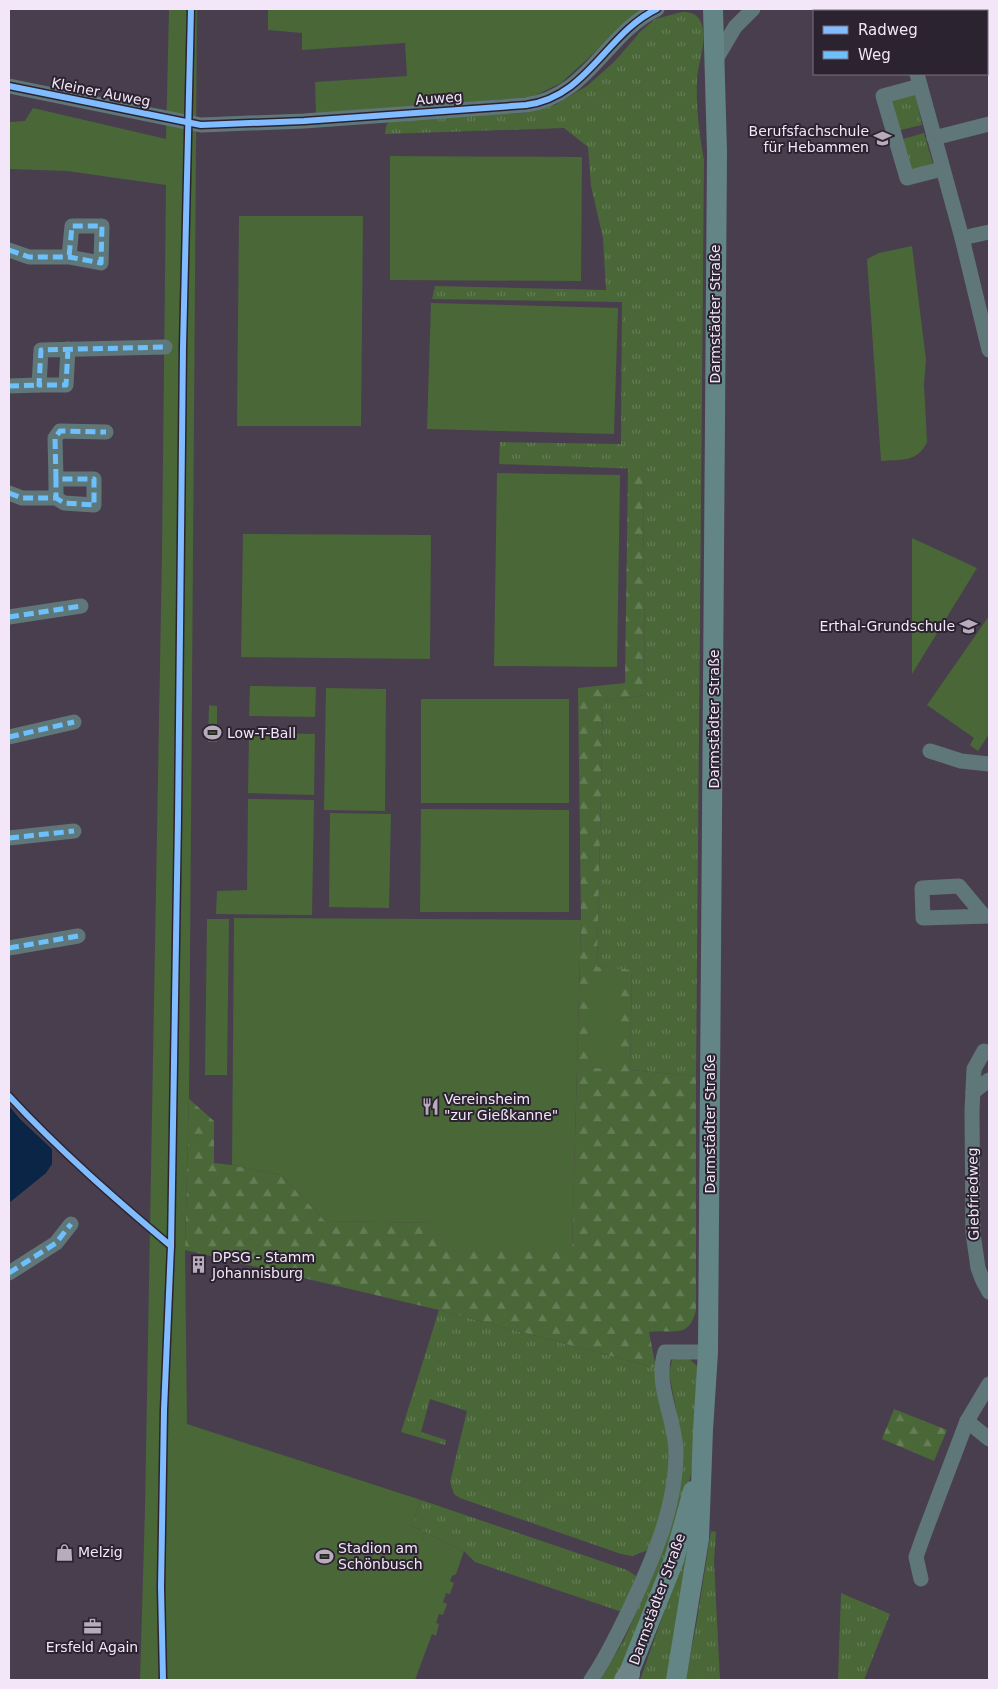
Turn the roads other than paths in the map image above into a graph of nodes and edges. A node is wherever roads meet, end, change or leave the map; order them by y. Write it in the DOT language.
graph roads {
  1 [pos="656,9"];
  2 [pos="714,9"];
  3 [pos="753,9"];
  4 [pos="715,61"];
  5 [pos="919,80"];
  6 [pos="9,86"];
  7 [pos="189,124"];
  8 [pos="989,124"];
  9 [pos="934,138"];
  10 [pos="942,170"];
  11 [pos="989,232"];
  12 [pos="962,238"];
  13 [pos="9,250"];
  14 [pos="69,257"];
  15 [pos="165,347"];
  16 [pos="68,349"];
  17 [pos="989,350"];
  18 [pos="39,385"];
  19 [pos="9,386"];
  20 [pos="106,432"];
  21 [pos="56,479"];
  22 [pos="9,493"];
  23 [pos="56,498"];
  24 [pos="81,606"];
  25 [pos="9,617"];
  26 [pos="74,722"];
  27 [pos="9,737"];
  28 [pos="930,751"];
  29 [pos="989,764"];
  30 [pos="74,831"];
  31 [pos="9,838"];
  32 [pos="78,936"];
  33 [pos="9,948"];
  34 [pos="989,1053"];
  35 [pos="989,1080"];
  36 [pos="973,1092"];
  37 [pos="71,1224"];
  38 [pos="9,1273"];
  39 [pos="989,1292"];
  40 [pos="708,1352"];
  41 [pos="989,1384"];
  42 [pos="967,1421"];
  43 [pos="703,1430"];
  44 [pos="989,1438"];
  45 [pos="921,1579"];
  46 [pos="627,1678"];
  47 [pos="591,1680"];
  48 [pos="676,1680"];
  1 -- 7 [label="street, Auweg"];
  2 -- 4 [label="main road, Darmstädter Straße"];
  3 -- 4 [label="street"];
  4 -- 40 [label="main road, Darmstädter Straße"];
  5 -- 9 [label="street"];
  5 -- 10 [label="street"];
  6 -- 7 [label="street, Kleiner Auweg"];
  8 -- 9 [label="street"];
  9 -- 10 [label="street"];
  10 -- 12 [label="street"];
  11 -- 12 [label="street"];
  12 -- 17 [label="street"];
  13 -- 14 [label="street"];
  15 -- 16 [label="street"];
  16 -- 18 [label="street"];
  16 -- 18 [label="street"];
  18 -- 19 [label="street"];
  20 -- 21 [label="street"];
  21 -- 23 [label="street"];
  21 -- 23 [label="street"];
  22 -- 23 [label="street"];
  24 -- 25 [label="street"];
  26 -- 27 [label="street"];
  28 -- 29 [label="street"];
  30 -- 31 [label="street"];
  32 -- 33 [label="street"];
  34 -- 36 [label="street, Giebfriedweg"];
  35 -- 36 [label="street"];
  36 -- 39 [label="street, Giebfriedweg"];
  37 -- 38 [label="street"];
  40 -- 43 [label="main road, Darmstädter Straße"];
  40 -- 47 [label="street"];
  41 -- 42 [label="street"];
  42 -- 44 [label="street"];
  42 -- 45 [label="street"];
  43 -- 46 [label="main road, Darmstädter Straße"];
  43 -- 48 [label="main road, Darmstädter Straße"];
}
